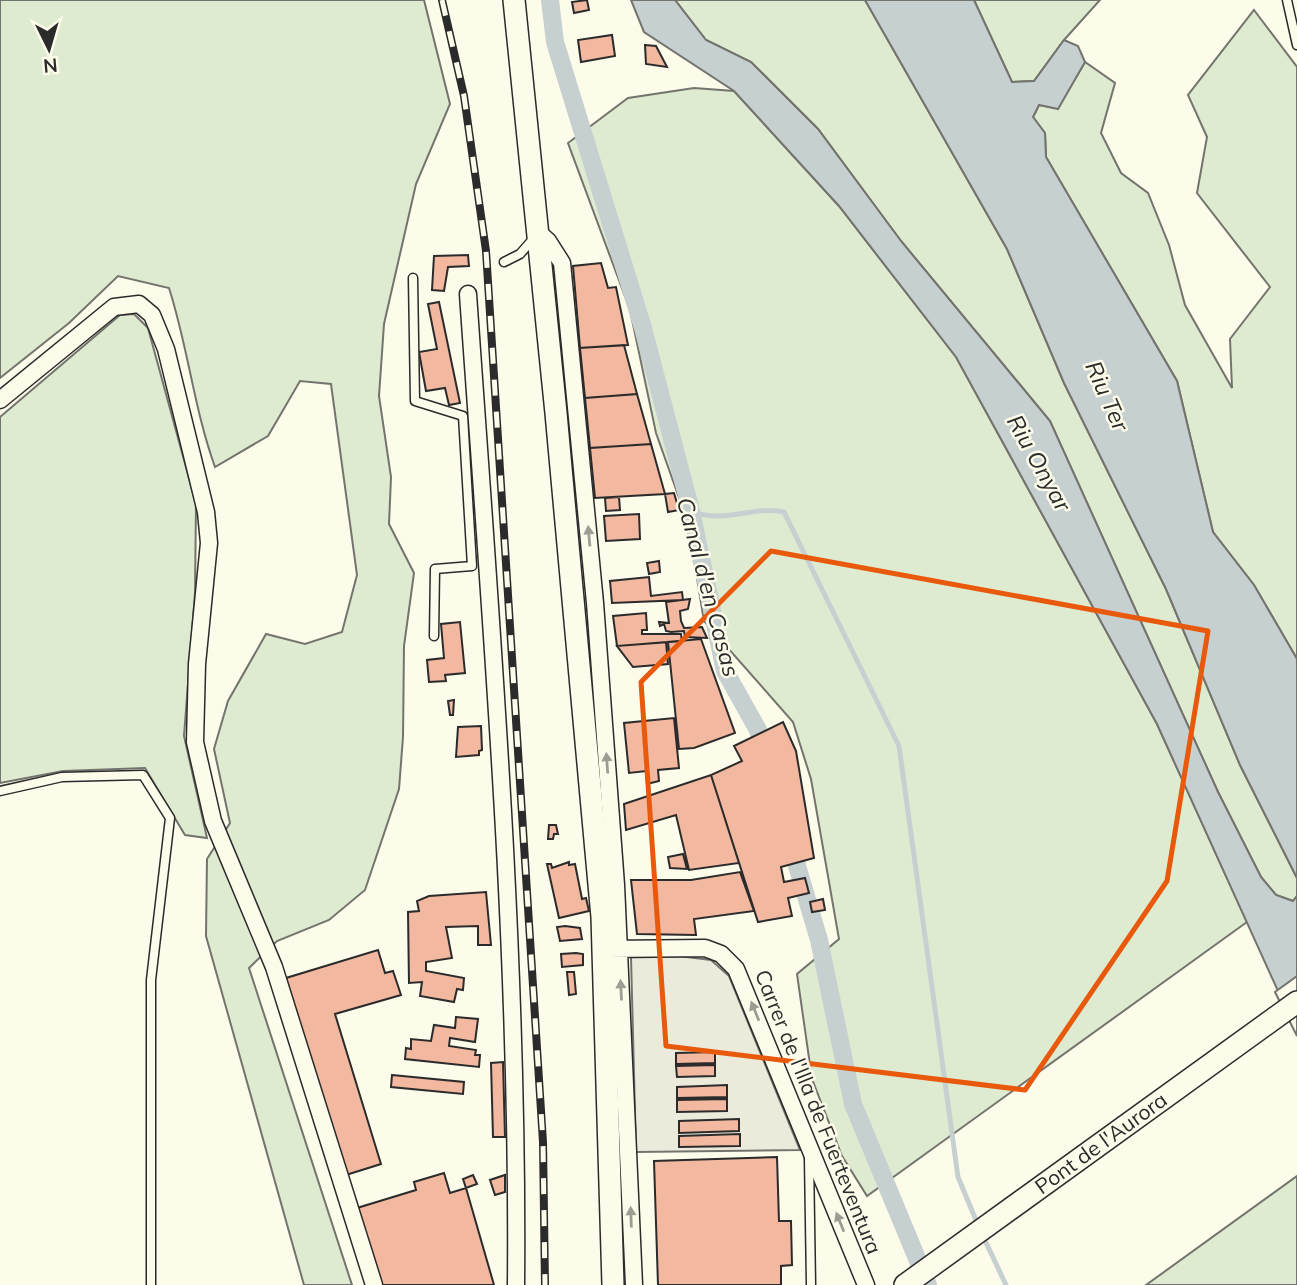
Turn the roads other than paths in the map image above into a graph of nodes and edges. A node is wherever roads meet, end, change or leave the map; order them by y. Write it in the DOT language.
graph roads {
  1 [pos="514,0"];
  2 [pos="1287,0"];
  3 [pos="1297,45"];
  4 [pos="539,233"];
  5 [pos="504,262"];
  6 [pos="413,278"];
  7 [pos="468,294"];
  8 [pos="0,400"];
  9 [pos="480,566"];
  10 [pos="434,636"];
  11 [pos="0,791"];
  12 [pos="611,949"];
  13 [pos="1297,1002"];
  14 [pos="1297,1018"];
  15 [pos="809,1144"];
  16 [pos="151,1285"];
  17 [pos="374,1285"];
  18 [pos="516,1285"];
  19 [pos="613,1285"];
  20 [pos="634,1285"];
  21 [pos="811,1285"];
  22 [pos="866,1285"];
  23 [pos="905,1285"];
  24 [pos="929,1285"];
  1 -- 4 [label="street"];
  2 -- 3 [label="lane"];
  4 -- 5 [label="lane"];
  4 -- 12 [label="street"];
  6 -- 9 [label="lane"];
  7 -- 9 [label="street"];
  8 -- 17 [label="street"];
  9 -- 10 [label="lane"];
  9 -- 18 [label="street"];
  11 -- 16 [label="lane"];
  15 -- 12 [label="street, Carrer de l'Illa de Fuerteventura, one-way"];
  12 -- 19 [label="street"];
  20 -- 12 [label="street, one-way"];
  13 -- 23 [label="street, Pont de l'Aurora"];
  14 -- 24 [label="street, Pont de l'Aurora"];
  15 -- 21 [label="lane"];
  22 -- 15 [label="street, Carrer de l'Illa de Fuerteventura, one-way"];
}
